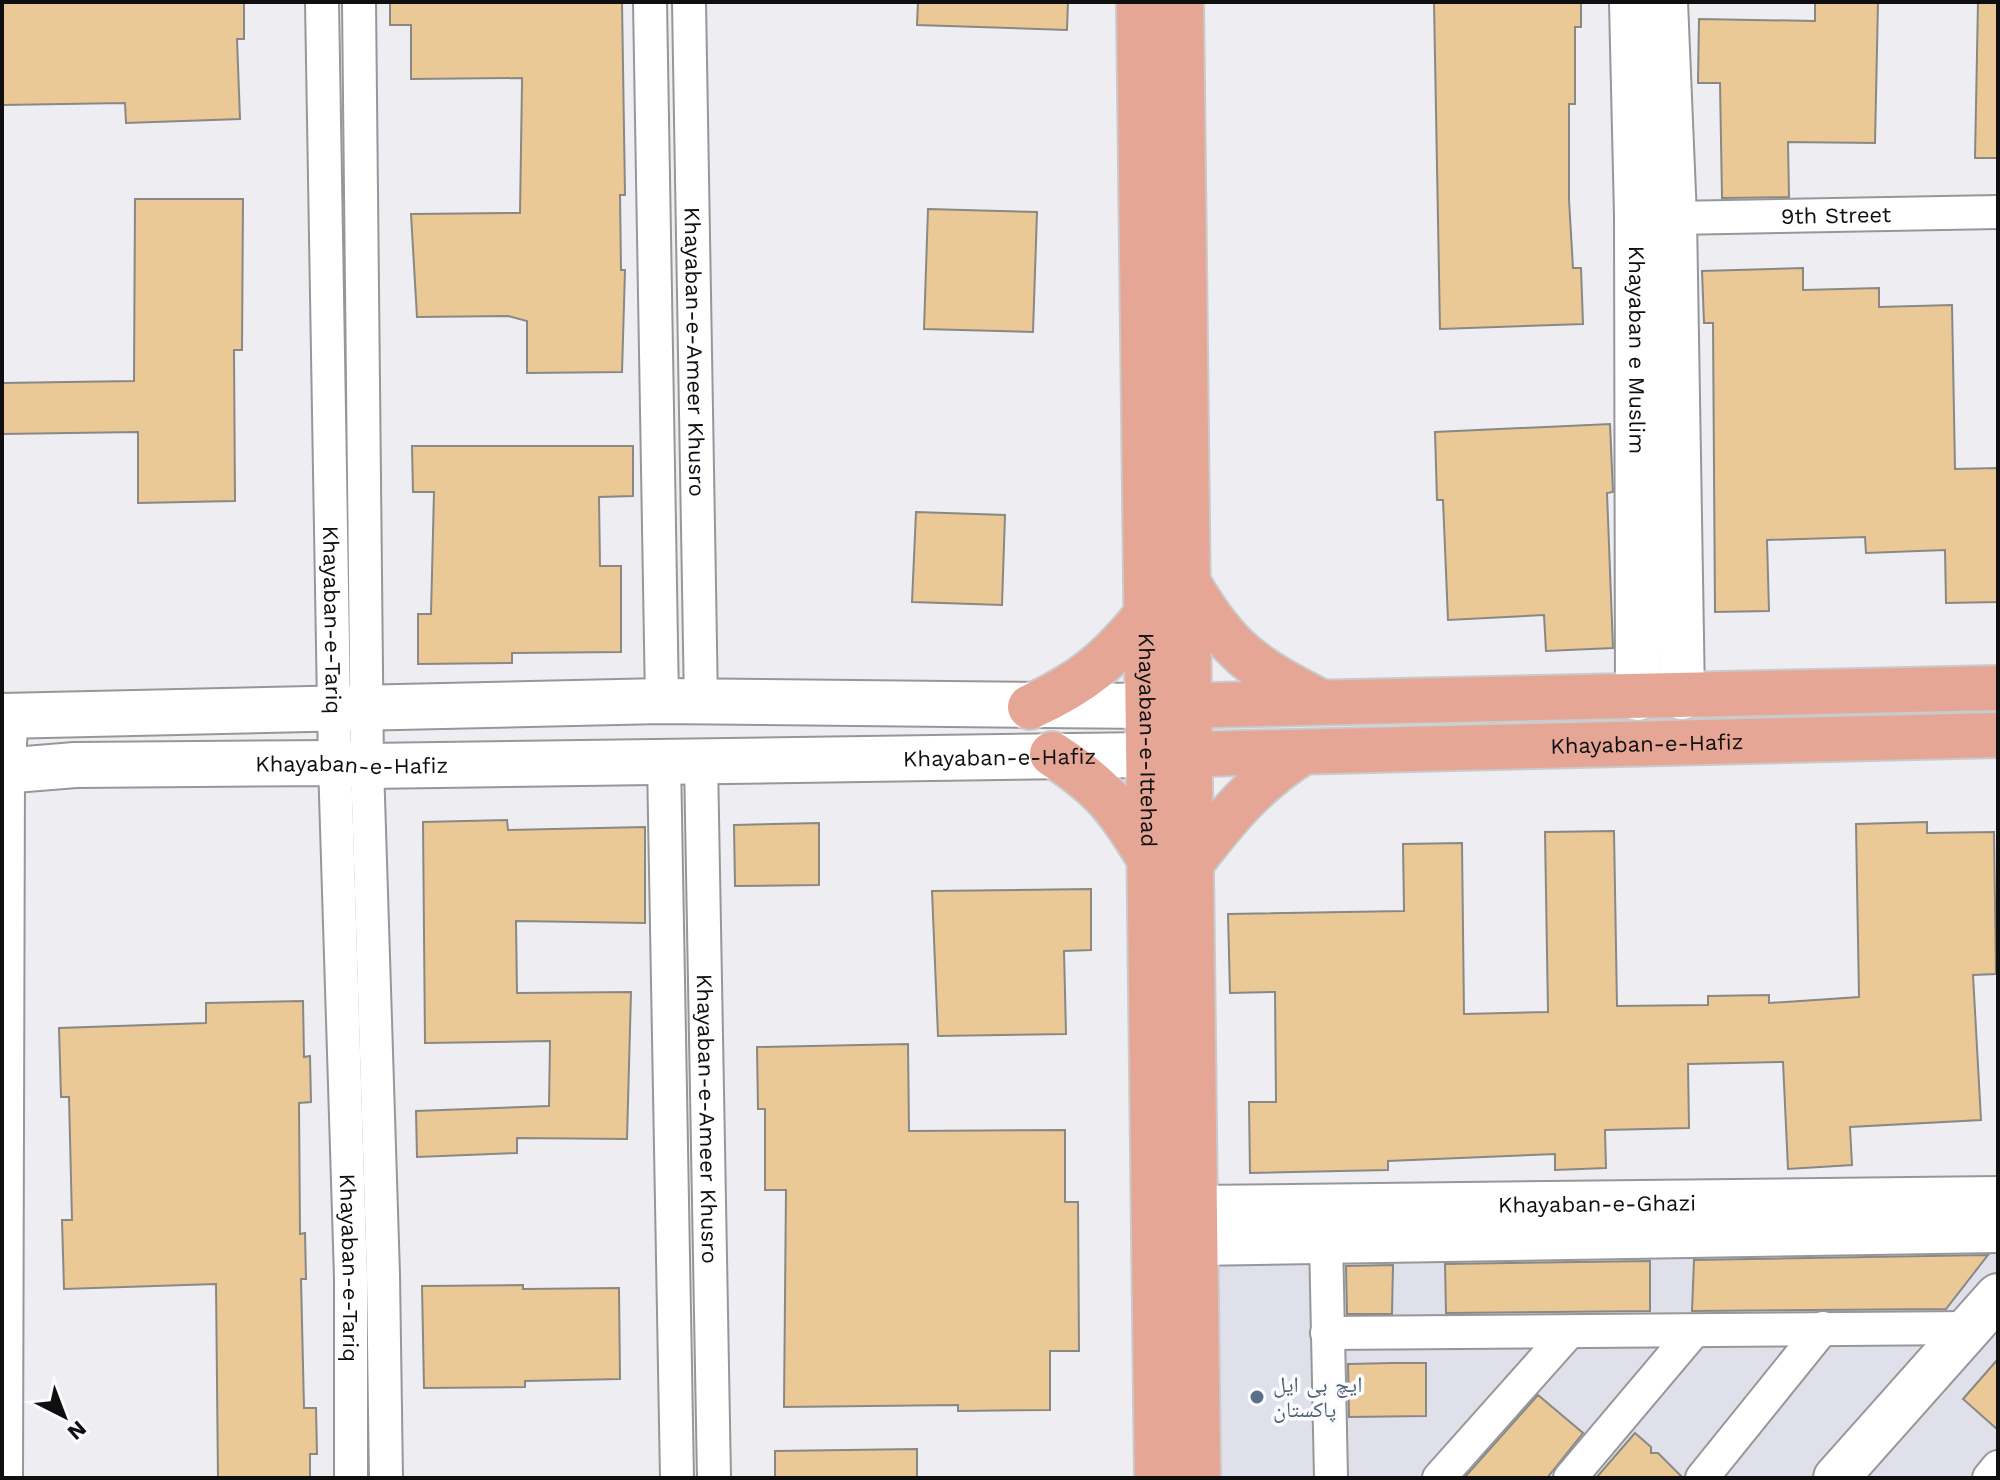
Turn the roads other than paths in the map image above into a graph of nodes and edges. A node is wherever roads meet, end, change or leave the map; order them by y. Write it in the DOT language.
graph roads {
  1 [pos="322,2"];
  2 [pos="359,2"];
  3 [pos="650,2"];
  4 [pos="689,2"];
  5 [pos="1139,2"];
  6 [pos="1181,2"];
  7 [pos="1632,2"];
  8 [pos="1665,2"];
  9 [pos="1998,212"];
  10 [pos="1674,218"];
  11 [pos="1190,586"];
  12 [pos="1147,614"];
  13 [pos="1998,688"];
  14 [pos="1682,697"];
  15 [pos="1638,698"];
  16 [pos="682,702"];
  17 [pos="1322,703"];
  18 [pos="1170,706"];
  19 [pos="1030,707"];
  20 [pos="352,708"];
  21 [pos="7,716"];
  22 [pos="1998,735"];
  23 [pos="1303,752"];
  24 [pos="1052,754"];
  25 [pos="1170,755"];
  26 [pos="683,761"];
  27 [pos="351,764"];
  28 [pos="5,771"];
  29 [pos="1171,861"];
  30 [pos="5,1028"];
  31 [pos="1998,1199"];
  32 [pos="381,1209"];
  33 [pos="349,1215"];
  34 [pos="1195,1225"];
  35 [pos="1998,1230"];
  36 [pos="1326,1239"];
  37 [pos="383,1275"];
  38 [pos="351,1277"];
  39 [pos="1998,1296"];
  40 [pos="1823,1328"];
  41 [pos="1694,1331"];
  42 [pos="1984,1332"];
  43 [pos="1327,1333"];
  44 [pos="1568,1333"];
  45 [pos="3,1366"];
  46 [pos="676,1416"];
  47 [pos="713,1416"];
  48 [pos="1998,1467"];
  49 [pos="6,1478"];
  50 [pos="351,1478"];
  51 [pos="386,1478"];
  52 [pos="677,1478"];
  53 [pos="714,1478"];
  54 [pos="1157,1478"];
  55 [pos="1198,1478"];
  56 [pos="1331,1478"];
  57 [pos="1439,1478"];
  58 [pos="1570,1478"];
  59 [pos="1702,1478"];
  60 [pos="1836,1478"];
  61 [pos="1874,1478"];
  62 [pos="1989,1478"];
  1 -- 20 [label="street, Khayaban-e-Tariq"];
  2 -- 20 [label="street, Khayaban-e-Tariq"];
  3 -- 16 [label="street, Khayaban-e-Ameer Khusro"];
  4 -- 16 [label="street, Khayaban-e-Ameer Khusro"];
  5 -- 12 [label="main road, Khayaban-e-Ittehad"];
  6 -- 11 [label="main road, Khayaban-e-Ittehad"];
  7 -- 15 [label="street, Khayaban e Muslim"];
  8 -- 10 [label="street"];
  9 -- 10 [label="street, 9th Street"];
  10 -- 14 [label="street"];
  11 -- 17 [label="main road"];
  11 -- 18 [label="main road, Khayaban-e-Ittehad"];
  12 -- 18 [label="main road, Khayaban-e-Ittehad"];
  12 -- 19 [label="main road"];
  13 -- 14 [label="main road"];
  14 -- 15 [label="main road"];
  15 -- 17 [label="main road"];
  16 -- 19 [label="street"];
  16 -- 20 [label="street"];
  17 -- 18 [label="main road"];
  18 -- 19 [label="street"];
  18 -- 25 [label="main road, Khayaban-e-Ittehad"];
  20 -- 21 [label="street"];
  20 -- 27 [label="street, Khayaban-e-Tariq"];
  21 -- 28 [label="street"];
  22 -- 23 [label="main road, Khayaban-e-Hafiz"];
  23 -- 25 [label="main road, Khayaban-e-Hafiz"];
  23 -- 29 [label="main road"];
  24 -- 25 [label="street, Khayaban-e-Hafiz"];
  24 -- 26 [label="street, Khayaban-e-Hafiz"];
  24 -- 29 [label="main road"];
  25 -- 29 [label="main road, Khayaban-e-Ittehad"];
  26 -- 27 [label="street, Khayaban-e-Hafiz"];
  26 -- 46 [label="street, Khayaban-e-Ameer Khusro"];
  26 -- 47 [label="street, Khayaban-e-Ameer Khusro"];
  27 -- 28 [label="street, Khayaban-e-Hafiz"];
  27 -- 32 [label="street, Khayaban-e-Tariq"];
  27 -- 33 [label="street, Khayaban-e-Tariq"];
  28 -- 30 [label="street"];
  29 -- 34 [label="main road, Khayaban-e-Ittehad"];
  29 -- 54 [label="main road, Khayaban-e-Ittehad"];
  30 -- 45 [label="street"];
  31 -- 34 [label="street, Khayaban-e-Ghazi"];
  32 -- 33 [label="street"];
  32 -- 37 [label="street, Khayaban-e-Tariq"];
  33 -- 38 [label="street, Khayaban-e-Tariq"];
  34 -- 36 [label="street, Khayaban-e-Ghazi"];
  34 -- 55 [label="main road, Khayaban-e-Ittehad"];
  35 -- 36 [label="street, Khayaban-e-Ghazi"];
  36 -- 43 [label="street"];
  37 -- 38 [label="street"];
  37 -- 51 [label="street, Khayaban-e-Tariq"];
  38 -- 50 [label="street, Khayaban-e-Tariq"];
  39 -- 42 [label="street"];
  40 -- 41 [label="street"];
  40 -- 42 [label="street"];
  40 -- 59 [label="street"];
  41 -- 44 [label="street"];
  41 -- 58 [label="street"];
  42 -- 60 [label="street"];
  42 -- 61 [label="street"];
  43 -- 44 [label="street"];
  43 -- 56 [label="street"];
  44 -- 57 [label="street"];
  45 -- 49 [label="street"];
  46 -- 47 [label="street"];
  46 -- 52 [label="street, Khayaban-e-Ameer Khusro"];
  47 -- 53 [label="street, Khayaban-e-Ameer Khusro"];
  48 -- 62 [label="street"];
}
